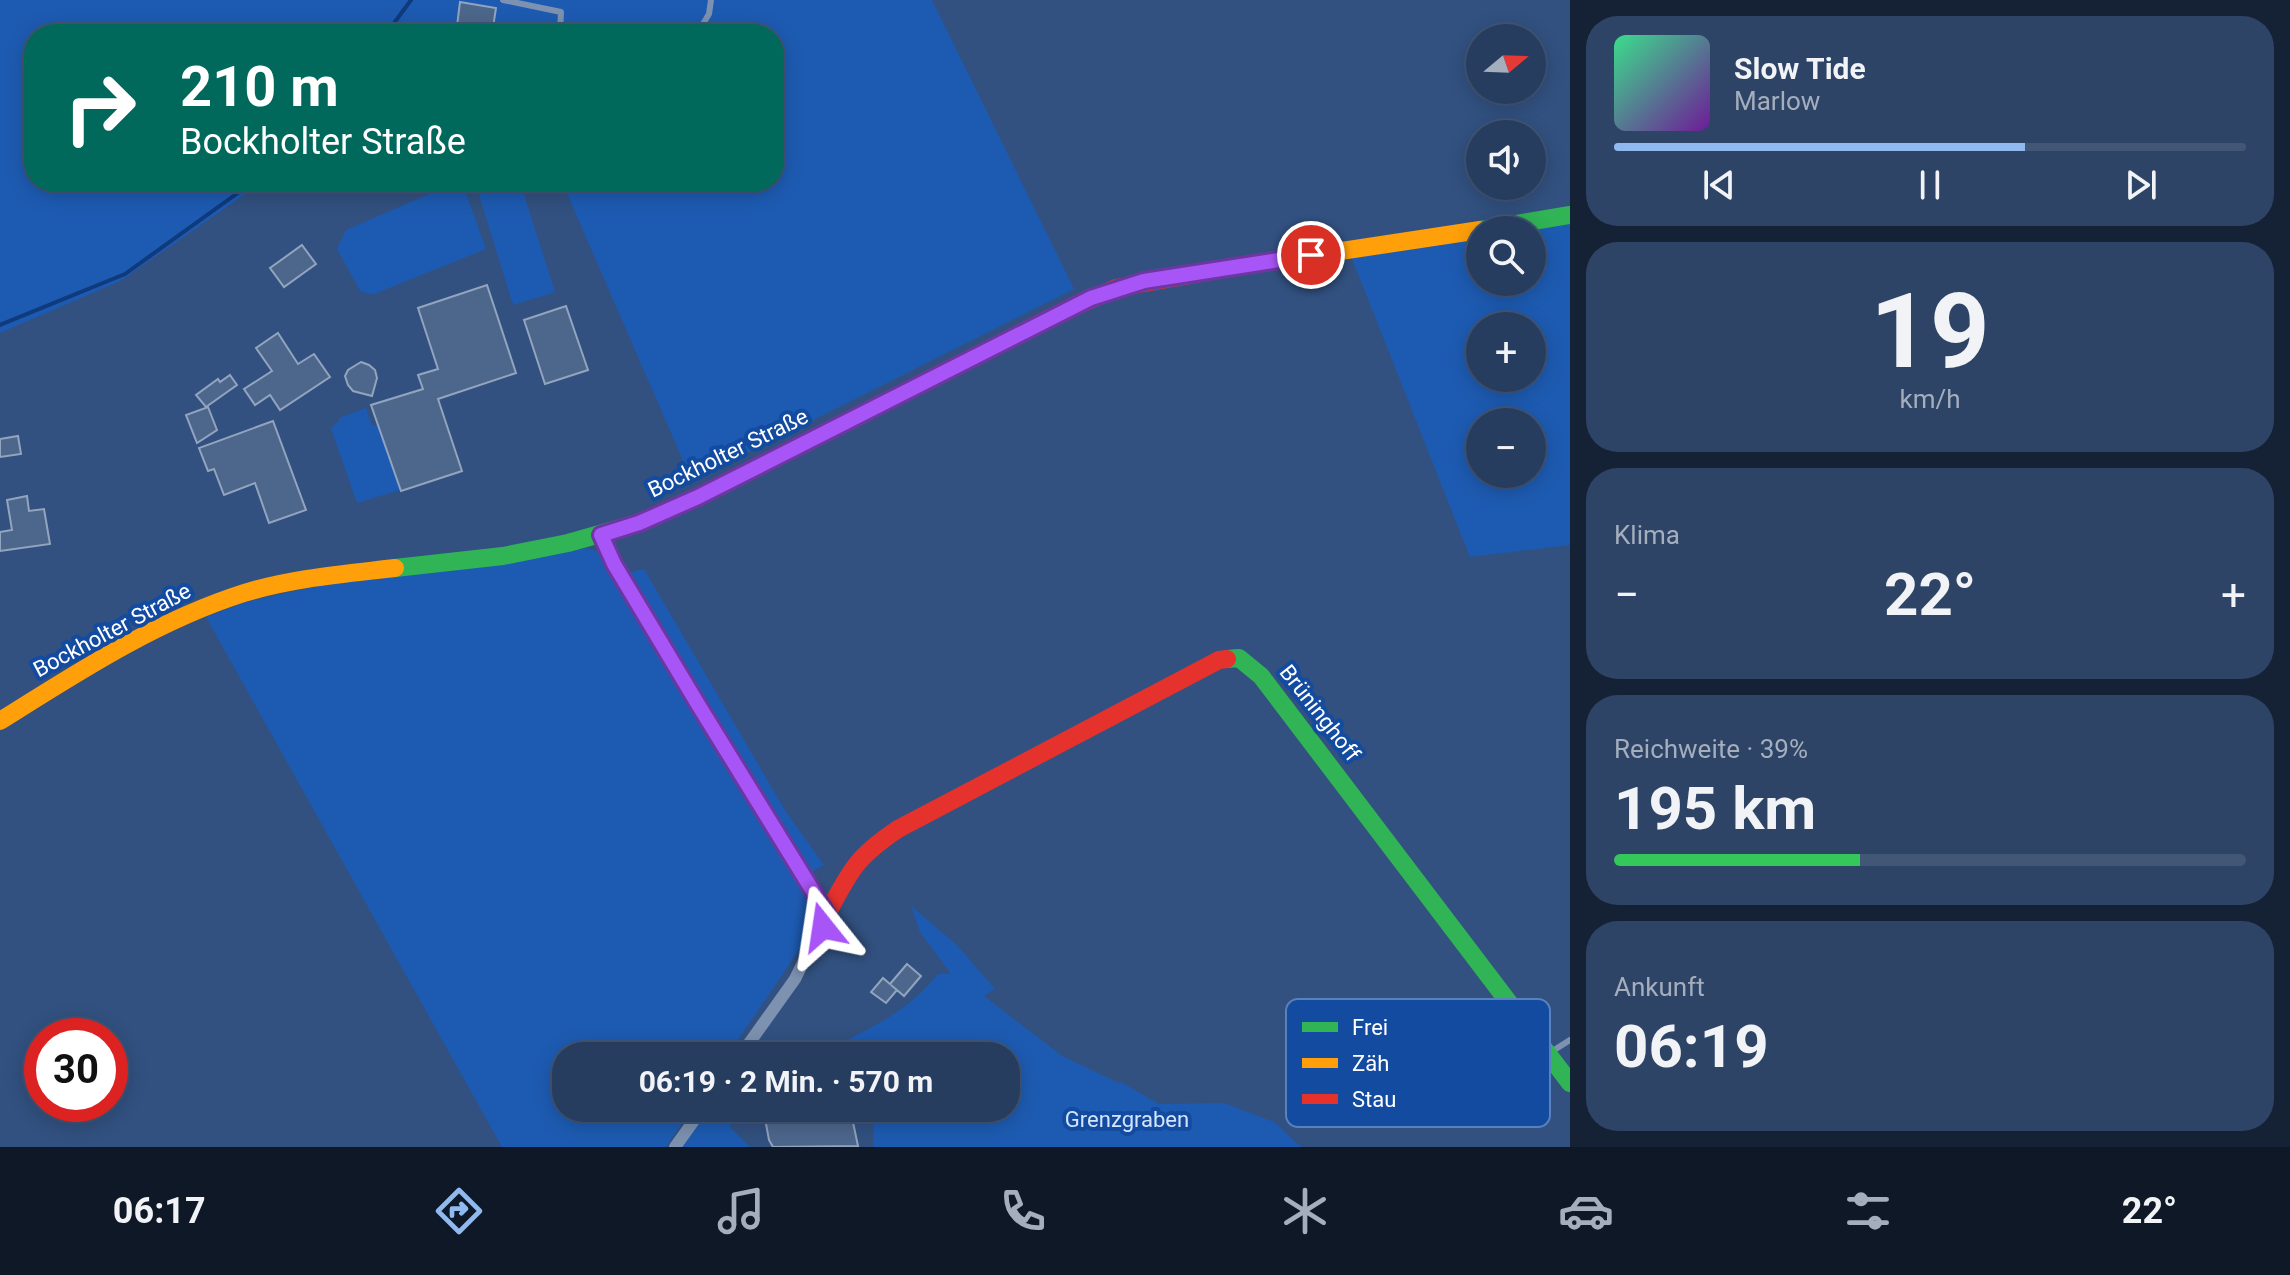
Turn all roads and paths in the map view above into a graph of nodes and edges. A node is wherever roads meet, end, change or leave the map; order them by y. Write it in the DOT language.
graph roads {
  1 [pos="503,0"];
  2 [pos="711,0"];
  3 [pos="560,24"];
  4 [pos="703,24"];
  5 [pos="1570,215"];
  6 [pos="1546,219"];
  7 [pos="1466,232"];
  8 [pos="601,535"];
  9 [pos="0,721"];
  10 [pos="827,914"];
  11 [pos="1506,999"];
  12 [pos="1570,1040"];
  13 [pos="750,1042"];
  14 [pos="1550,1053"];
  15 [pos="1550,1057"];
  16 [pos="1570,1083"];
  17 [pos="693,1122"];
  18 [pos="675,1147"];
  1 -- 3 [label="lane"];
  2 -- 4 [label="lane"];
  5 -- 6 [label="street, Bockholter Straße"];
  7 -- 8 [label="street, Bockholter Straße"];
  8 -- 9 [label="street, Bockholter Straße"];
  8 -- 10 [label="street"];
  10 -- 11 [label="street, Brüninghoff"];
  10 -- 13 [label="street"];
  12 -- 14 [label="lane"];
  15 -- 16 [label="street, Brüninghoff"];
  17 -- 18 [label="street"];
}
